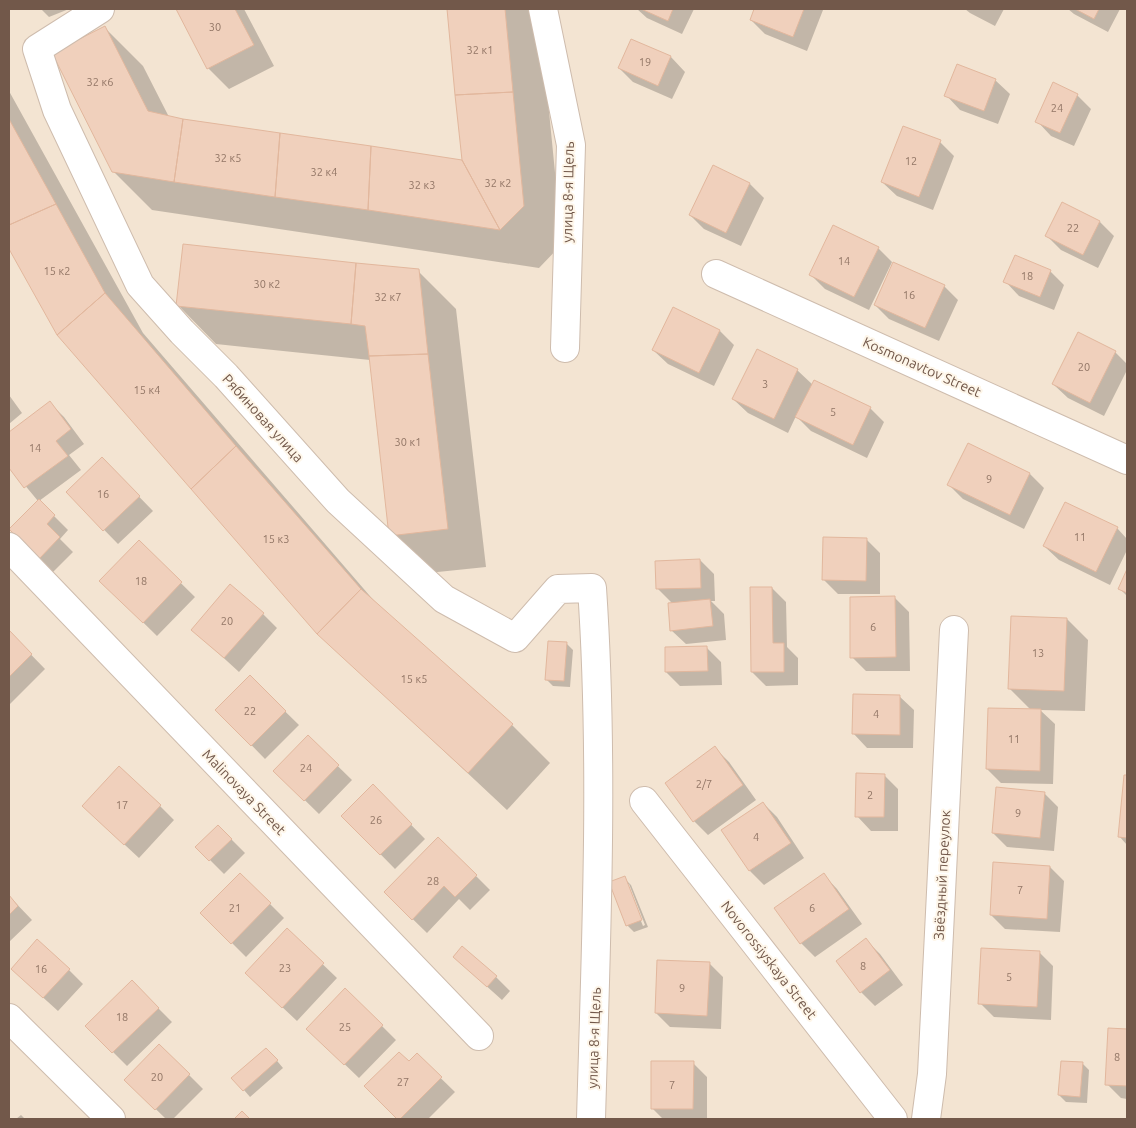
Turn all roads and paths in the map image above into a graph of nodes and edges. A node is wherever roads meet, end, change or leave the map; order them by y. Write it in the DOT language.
graph roads {
  1 [pos="100,9"];
  2 [pos="543,9"];
  3 [pos="716,274"];
  4 [pos="565,348"];
  5 [pos="1127,460"];
  6 [pos="9,548"];
  7 [pos="954,630"];
  8 [pos="597,665"];
  9 [pos="644,801"];
  10 [pos="9,1018"];
  11 [pos="479,1036"];
  12 [pos="111,1119"];
  13 [pos="591,1119"];
  14 [pos="893,1119"];
  15 [pos="926,1119"];
  1 -- 8 [label="street, Рябиновая улица"];
  2 -- 4 [label="street, улица 8-я Щель"];
  3 -- 5 [label="street, Kosmonavtov Street"];
  6 -- 11 [label="street, Malinovaya Street"];
  7 -- 15 [label="street, Звёздный переулок"];
  8 -- 13 [label="street, улица 8-я Щель"];
  9 -- 14 [label="street, Novorossiyskaya Street"];
  10 -- 12 [label="street"];
}
